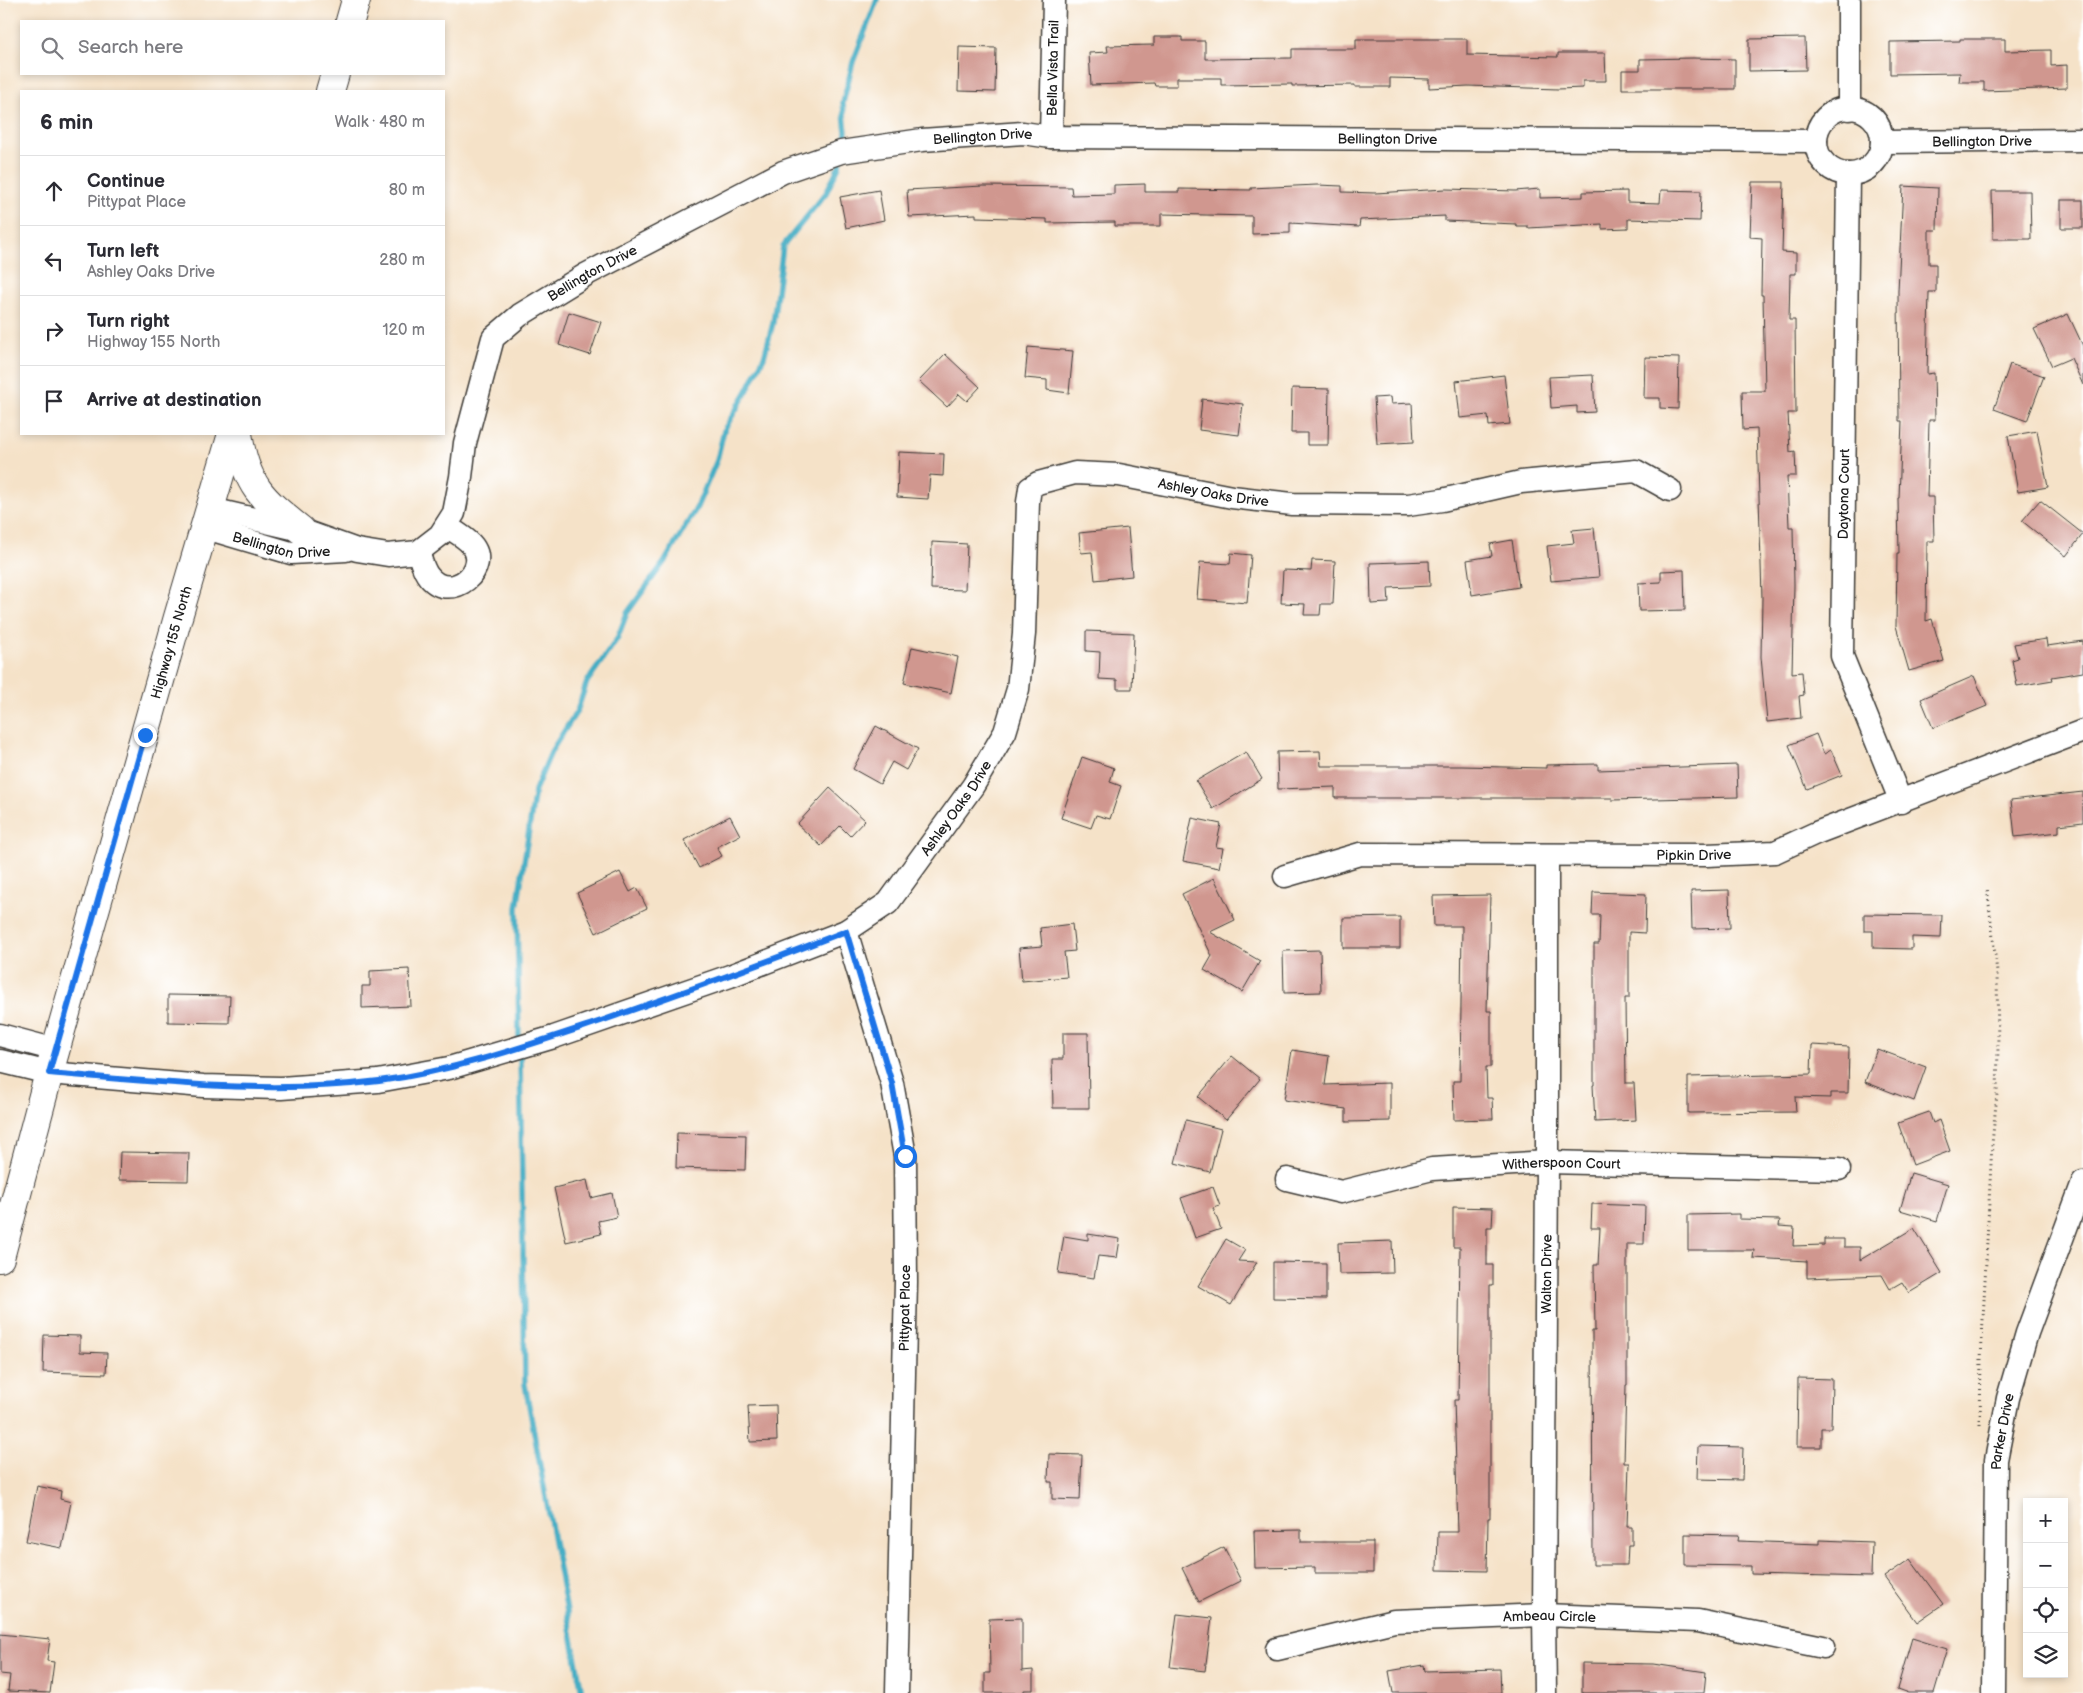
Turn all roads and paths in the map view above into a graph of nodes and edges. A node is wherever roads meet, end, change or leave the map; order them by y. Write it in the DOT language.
graph roads {
  1 [pos="356,0"];
  2 [pos="1054,0"];
  3 [pos="1849,0"];
  4 [pos="350,20"];
  5 [pos="335,75"];
  6 [pos="330,90"];
  7 [pos="1849,109"];
  8 [pos="1051,136"];
  9 [pos="2083,140"];
  10 [pos="1816,141"];
  11 [pos="1882,142"];
  12 [pos="1848,174"];
  13 [pos="232,435"];
  14 [pos="238,435"];
  15 [pos="1670,490"];
  16 [pos="208,518"];
  17 [pos="446,526"];
  18 [pos="301,530"];
  19 [pos="357,550"];
  20 [pos="418,552"];
  21 [pos="2083,731"];
  22 [pos="1902,802"];
  23 [pos="1547,856"];
  24 [pos="1285,876"];
  25 [pos="1987,887"];
  26 [pos="846,931"];
  27 [pos="0,1035"];
  28 [pos="0,1061"];
  29 [pos="52,1061"];
  30 [pos="1547,1162"];
  31 [pos="1838,1169"];
  32 [pos="1288,1178"];
  33 [pos="2083,1182"];
  34 [pos="0,1258"];
  35 [pos="1981,1430"];
  36 [pos="1544,1615"];
  37 [pos="1823,1646"];
  38 [pos="1277,1648"];
  39 [pos="897,1693"];
  40 [pos="1545,1693"];
  41 [pos="1994,1693"];
  1 -- 4 [label="main road"];
  2 -- 8 [label="street, Bella Vista Trail"];
  3 -- 7 [label="street"];
  5 -- 6 [label="main road"];
  7 -- 10 [label="street"];
  7 -- 11 [label="street"];
  8 -- 10 [label="street, Bellington Drive"];
  8 -- 17 [label="street, Bellington Drive"];
  9 -- 11 [label="street, Bellington Drive"];
  10 -- 12 [label="street"];
  11 -- 12 [label="street"];
  12 -- 22 [label="street, Daytona Court"];
  13 -- 16 [label="main road, Highway 155 North"];
  14 -- 18 [label="main road"];
  15 -- 26 [label="street, Ashley Oaks Drive"];
  16 -- 18 [label="street, Bellington Drive"];
  16 -- 19 [label="street, Bellington Drive"];
  16 -- 29 [label="main road, Highway 155 North"];
  17 -- 20 [label="street, Bellington Drive"];
  17 -- 20 [label="street"];
  18 -- 19 [label="street, Bellington Drive"];
  19 -- 20 [label="street, Bellington Drive"];
  21 -- 22 [label="street, Pipkin Drive"];
  22 -- 23 [label="street, Pipkin Drive"];
  23 -- 24 [label="street, Pipkin Drive"];
  23 -- 30 [label="street, Walton Drive"];
  25 -- 35 [label="path"];
  26 -- 29 [label="street, Ashley Oaks Drive"];
  26 -- 39 [label="street, Pittypat Place"];
  27 -- 29 [label="street"];
  28 -- 29 [label="street"];
  29 -- 34 [label="main road, Highway 155 North"];
  30 -- 31 [label="street, Witherspoon Court"];
  30 -- 32 [label="street, Witherspoon Court"];
  30 -- 36 [label="street, Walton Drive"];
  33 -- 41 [label="street, Parker Drive"];
  36 -- 37 [label="street, Ambeau Circle"];
  36 -- 38 [label="street, Ambeau Circle"];
  36 -- 40 [label="street, Walton Drive"];
}
